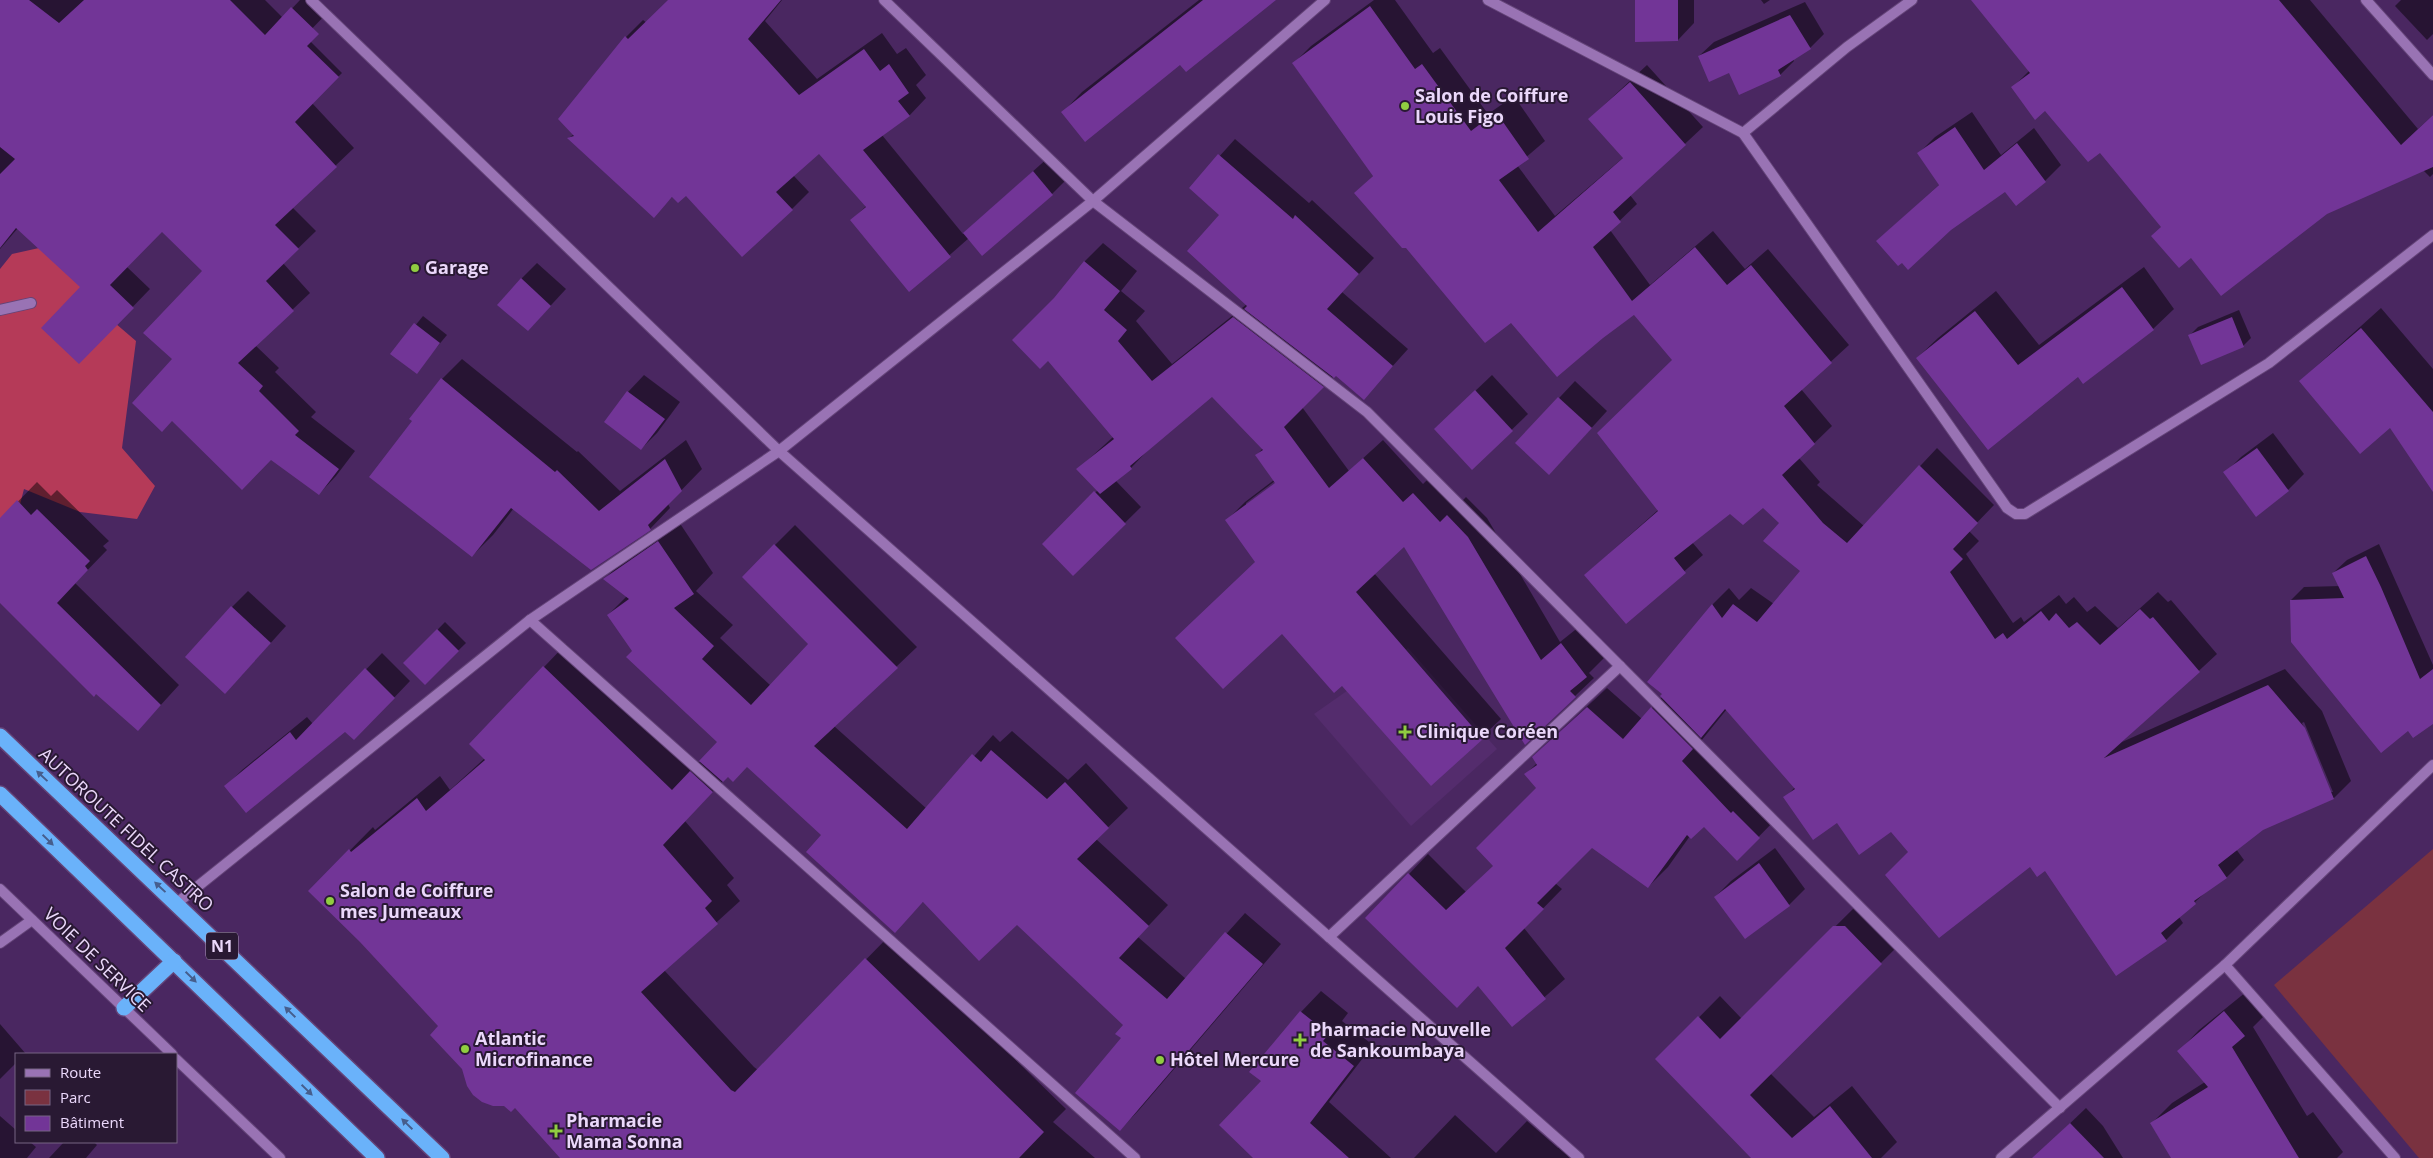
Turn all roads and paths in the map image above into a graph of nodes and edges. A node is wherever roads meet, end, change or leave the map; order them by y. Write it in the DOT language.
graph roads {
  1 [pos="311,0"];
  2 [pos="884,0"];
  3 [pos="1325,0"];
  4 [pos="1488,0"];
  5 [pos="1912,0"];
  6 [pos="2366,0"];
  7 [pos="2433,75"];
  8 [pos="1743,133"];
  9 [pos="1093,201"];
  10 [pos="2433,235"];
  11 [pos="31,303"];
  12 [pos="0,310"];
  13 [pos="779,451"];
  14 [pos="530,620"];
  15 [pos="1620,666"];
  16 [pos="0,736"];
  17 [pos="2433,765"];
  18 [pos="0,794"];
  19 [pos="0,889"];
  20 [pos="177,904"];
  21 [pos="32,920"];
  22 [pos="1329,937"];
  23 [pos="0,943"];
  24 [pos="174,961"];
  25 [pos="2225,965"];
  26 [pos="124,1008"];
  27 [pos="171,1053"];
  28 [pos="178,1060"];
  29 [pos="2060,1108"];
  30 [pos="280,1158"];
  31 [pos="377,1158"];
  32 [pos="442,1158"];
  33 [pos="1135,1158"];
  34 [pos="1579,1158"];
  35 [pos="2001,1158"];
  36 [pos="2395,1158"];
  1 -- 13 [label="street"];
  2 -- 9 [label="street"];
  3 -- 9 [label="street"];
  4 -- 8 [label="street"];
  5 -- 8 [label="street"];
  6 -- 7 [label="street"];
  8 -- 10 [label="street"];
  9 -- 13 [label="street"];
  9 -- 15 [label="street"];
  11 -- 12 [label="street"];
  13 -- 14 [label="street"];
  13 -- 22 [label="street"];
  14 -- 20 [label="street"];
  14 -- 33 [label="street"];
  15 -- 22 [label="street"];
  15 -- 29 [label="street"];
  20 -- 16 [label="highway, AUTOROUTE FIDEL CASTRO / N1, one-way"];
  17 -- 25 [label="street"];
  18 -- 24 [label="highway, N1, one-way"];
  19 -- 21 [label="street, VOIE DE SERVICE"];
  32 -- 20 [label="highway, AUTOROUTE FIDEL CASTRO / N1, one-way"];
  21 -- 23 [label="street"];
  21 -- 26 [label="street, VOIE DE SERVICE"];
  22 -- 34 [label="street"];
  24 -- 26 [label="highway"];
  24 -- 31 [label="highway, N1, one-way"];
  25 -- 29 [label="street"];
  25 -- 36 [label="street"];
  26 -- 27 [label="street, VOIE DE SERVICE"];
  28 -- 30 [label="street"];
  29 -- 35 [label="street"];
}
